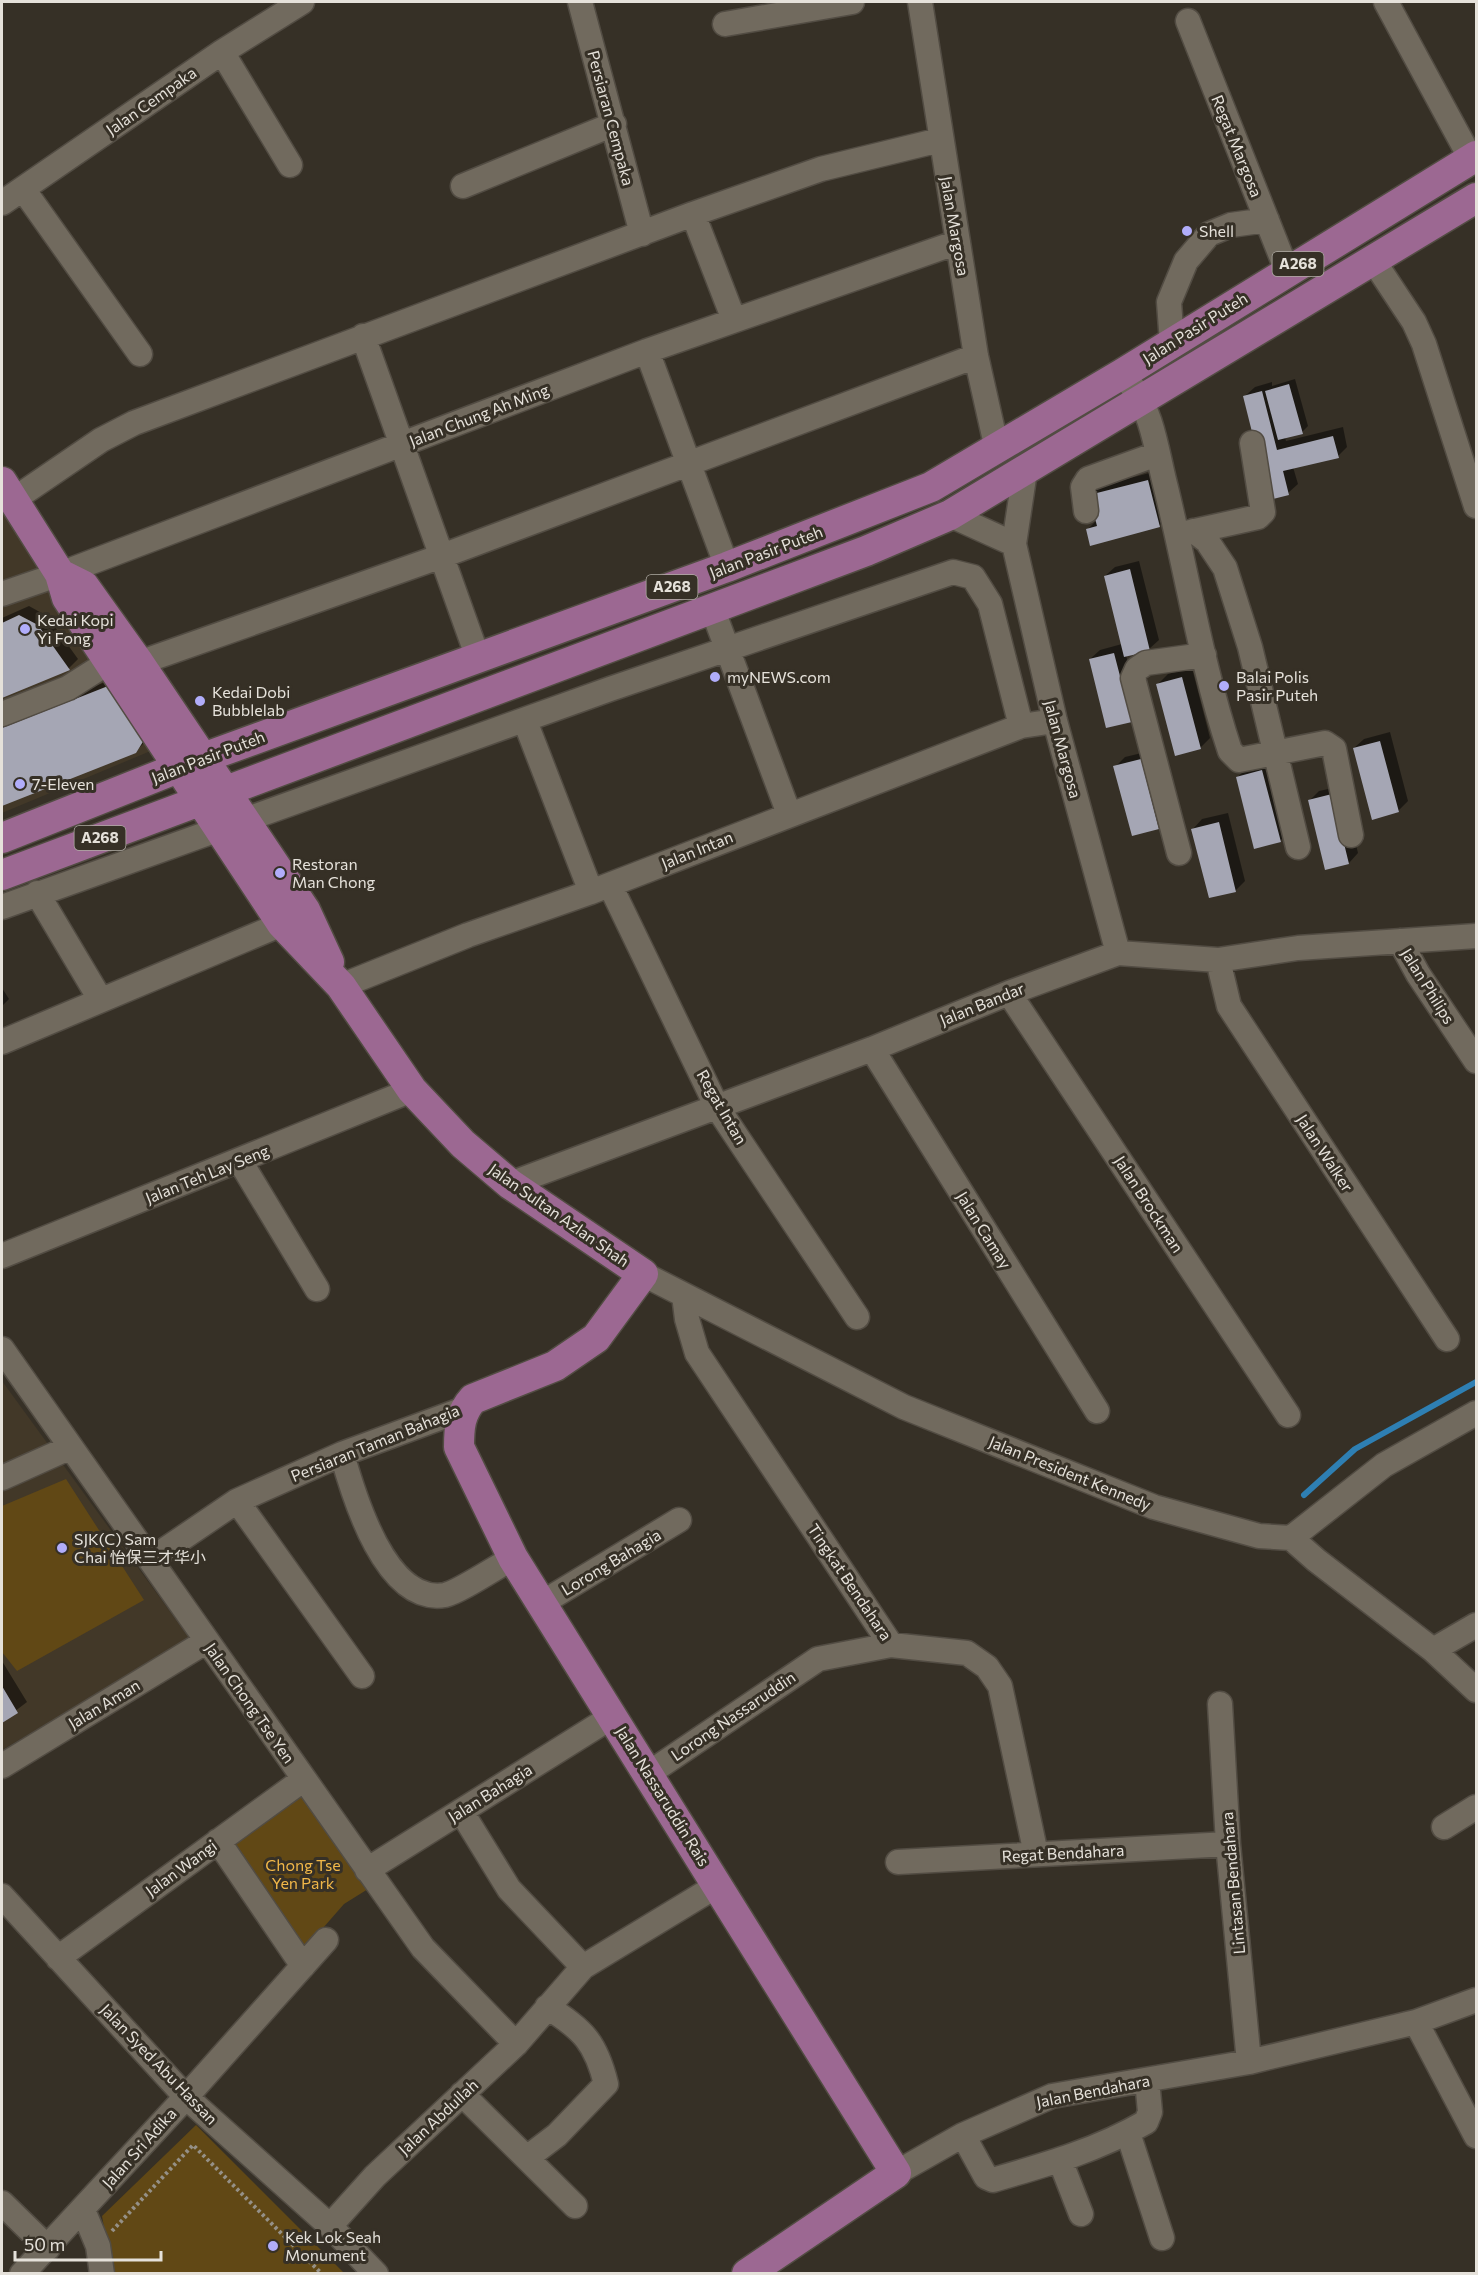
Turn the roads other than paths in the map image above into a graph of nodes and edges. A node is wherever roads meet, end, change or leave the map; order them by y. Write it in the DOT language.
graph roads {
  1 [pos="302,2"];
  2 [pos="580,2"];
  3 [pos="852,2"];
  4 [pos="920,2"];
  5 [pos="1386,2"];
  6 [pos="1188,21"];
  7 [pos="725,24"];
  8 [pos="222,52"];
  9 [pos="614,124"];
  10 [pos="940,140"];
  11 [pos="1474,157"];
  12 [pos="290,165"];
  13 [pos="464,186"];
  14 [pos="23,189"];
  15 [pos="1476,198"];
  16 [pos="2,203"];
  17 [pos="693,214"];
  18 [pos="1267,220"];
  19 [pos="642,234"];
  20 [pos="958,242"];
  21 [pos="1374,260"];
  22 [pos="1287,271"];
  23 [pos="734,320"];
  24 [pos="363,336"];
  25 [pos="1172,343"];
  26 [pos="647,351"];
  27 [pos="140,354"];
  28 [pos="976,356"];
  29 [pos="1122,374"];
  30 [pos="1142,399"];
  31 [pos="1251,443"];
  32 [pos="402,444"];
  33 [pos="996,449"];
  34 [pos="1157,454"];
  35 [pos="688,464"];
  36 [pos="1025,471"];
  37 [pos="1473,480"];
  38 [pos="7,491"];
  39 [pos="1476,506"];
  40 [pos="1086,511"];
  41 [pos="950,515"];
  42 [pos="1186,533"];
  43 [pos="1014,544"];
  44 [pos="442,556"];
  45 [pos="727,567"];
  46 [pos="60,574"];
  47 [pos="2,594"];
  48 [pos="712,608"];
  49 [pos="729,648"];
  50 [pos="1204,655"];
  51 [pos="478,658"];
  52 [pos="109,662"];
  53 [pos="140,663"];
  54 [pos="2,714"];
  55 [pos="525,721"];
  56 [pos="1055,721"];
  57 [pos="1021,726"];
  58 [pos="1276,752"];
  59 [pos="190,763"];
  60 [pos="212,795"];
  61 [pos="789,814"];
  62 [pos="231,824"];
  63 [pos="1351,835"];
  64 [pos="2,838"];
  65 [pos="1298,847"];
  66 [pos="1179,853"];
  67 [pos="2,875"];
  68 [pos="601,888"];
  69 [pos="37,893"];
  70 [pos="2,907"];
  71 [pos="282,924"];
  72 [pos="1476,936"];
  73 [pos="1400,941"];
  74 [pos="1118,953"];
  75 [pos="1218,960"];
  76 [pos="341,986"];
  77 [pos="1009,993"];
  78 [pos="100,999"];
  79 [pos="2,1042"];
  80 [pos="872,1049"];
  81 [pos="1476,1061"];
  82 [pos="412,1090"];
  83 [pos="717,1107"];
  84 [pos="240,1161"];
  85 [pos="510,1184"];
  86 [pos="2,1256"];
  87 [pos="643,1274"];
  88 [pos="317,1289"];
  89 [pos="684,1295"];
  90 [pos="857,1317"];
  91 [pos="1447,1339"];
  92 [pos="2,1349"];
  93 [pos="464,1409"];
  94 [pos="1097,1411"];
  95 [pos="1476,1413"];
  96 [pos="1288,1415"];
  97 [pos="71,1447"];
  98 [pos="342,1454"];
  99 [pos="2,1478"];
  100 [pos="237,1501"];
  101 [pos="679,1520"];
  102 [pos="1291,1538"];
  103 [pos="513,1558"];
  104 [pos="150,1560"];
  105 [pos="542,1603"];
  106 [pos="1476,1625"];
  107 [pos="207,1641"];
  108 [pos="891,1645"];
  109 [pos="1433,1650"];
  110 [pos="362,1676"];
  111 [pos="1476,1690"];
  112 [pos="1220,1704"];
  113 [pos="614,1716"];
  114 [pos="2,1766"];
  115 [pos="648,1774"];
  116 [pos="304,1779"];
  117 [pos="1476,1807"];
  118 [pos="461,1811"];
  119 [pos="1444,1827"];
  120 [pos="218,1841"];
  121 [pos="1228,1844"];
  122 [pos="1036,1854"];
  123 [pos="898,1862"];
  124 [pos="367,1870"];
  125 [pos="718,1885"];
  126 [pos="2,1896"];
  127 [pos="326,1940"];
  128 [pos="58,1958"];
  129 [pos="303,1966"];
  130 [pos="583,1967"];
  131 [pos="1476,2000"];
  132 [pos="547,2007"];
  133 [pos="1416,2022"];
  134 [pos="516,2044"];
  135 [pos="1249,2062"];
  136 [pos="1147,2080"];
  137 [pos="462,2094"];
  138 [pos="186,2097"];
  139 [pos="1128,2133"];
  140 [pos="963,2134"];
  141 [pos="1476,2136"];
  142 [pos="528,2157"];
  143 [pos="1060,2160"];
  144 [pos="896,2173"];
  145 [pos="575,2206"];
  146 [pos="82,2210"];
  147 [pos="4,2212"];
  148 [pos="1081,2214"];
  149 [pos="330,2226"];
  150 [pos="1162,2238"];
  151 [pos="48,2248"];
  152 [pos="22,2274"];
  153 [pos="102,2274"];
  154 [pos="376,2274"];
  155 [pos="747,2274"];
  1 -- 8 [label="street, Jalan Cempaka"];
  2 -- 9 [label="street, Persiaran Cempaka"];
  3 -- 7 [label="street"];
  4 -- 10 [label="street, Jalan Margosa"];
  5 -- 11 [label="street"];
  6 -- 18 [label="street, Regat Margosa"];
  8 -- 12 [label="street"];
  8 -- 14 [label="street, Jalan Cempaka"];
  9 -- 13 [label="street"];
  9 -- 19 [label="street, Persiaran Cempaka"];
  10 -- 17 [label="street"];
  10 -- 20 [label="street, Jalan Margosa"];
  11 -- 22 [label="main road, Jalan Pasir Puteh / A268"];
  14 -- 16 [label="street, Jalan Cempaka"];
  14 -- 27 [label="street"];
  15 -- 21 [label="main road, Jalan Pasir Puteh / A268"];
  17 -- 19 [label="street"];
  17 -- 23 [label="street"];
  18 -- 22 [label="street, Regat Margosa"];
  18 -- 25 [label="street"];
  19 -- 24 [label="street"];
  20 -- 23 [label="street, Jalan Chung Ah Ming"];
  20 -- 28 [label="street, Jalan Margosa"];
  21 -- 30 [label="main road, Jalan Pasir Puteh / A268"];
  21 -- 37 [label="street"];
  22 -- 25 [label="main road, Jalan Pasir Puteh / A268"];
  23 -- 26 [label="street, Jalan Chung Ah Ming"];
  24 -- 32 [label="street"];
  24 -- 38 [label="street"];
  25 -- 29 [label="main road, Jalan Pasir Puteh / A268"];
  26 -- 32 [label="street, Jalan Chung Ah Ming"];
  26 -- 35 [label="street"];
  28 -- 33 [label="street, Jalan Margosa"];
  28 -- 35 [label="street"];
  29 -- 30 [label="street"];
  29 -- 33 [label="main road, Jalan Pasir Puteh / A268"];
  30 -- 34 [label="street"];
  30 -- 36 [label="main road, Jalan Pasir Puteh / A268"];
  31 -- 42 [label="street"];
  32 -- 44 [label="street"];
  32 -- 46 [label="street, Jalan Chung Ah Ming"];
  33 -- 45 [label="main road, Jalan Pasir Puteh / A268"];
  34 -- 40 [label="street"];
  34 -- 42 [label="street"];
  35 -- 44 [label="street"];
  35 -- 45 [label="street"];
  36 -- 41 [label="main road, Jalan Pasir Puteh / A268"];
  36 -- 43 [label="street"];
  37 -- 39 [label="street"];
  38 -- 46 [label="main road"];
  41 -- 43 [label="street"];
  41 -- 48 [label="main road, Jalan Pasir Puteh / A268"];
  42 -- 50 [label="street"];
  42 -- 58 [label="street"];
  43 -- 56 [label="street, Jalan Margosa"];
  44 -- 51 [label="street"];
  44 -- 53 [label="street"];
  45 -- 51 [label="main road, Jalan Pasir Puteh / A268"];
  46 -- 47 [label="street, Jalan Chung Ah Ming"];
  46 -- 52 [label="main road"];
  46 -- 53 [label="main road"];
  48 -- 49 [label="street"];
  48 -- 60 [label="main road, Jalan Pasir Puteh / A268"];
  49 -- 55 [label="street"];
  49 -- 57 [label="street"];
  49 -- 61 [label="street"];
  50 -- 58 [label="street"];
  50 -- 66 [label="street"];
  51 -- 59 [label="main road, Jalan Pasir Puteh / A268"];
  52 -- 54 [label="street"];
  52 -- 59 [label="main road"];
  53 -- 59 [label="main road"];
  55 -- 62 [label="street"];
  55 -- 68 [label="street, Regat Intan"];
  56 -- 57 [label="street, Jalan Intan"];
  56 -- 74 [label="street, Jalan Margosa"];
  57 -- 61 [label="street, Jalan Intan"];
  58 -- 63 [label="street"];
  58 -- 65 [label="street"];
  59 -- 60 [label="main road"];
  59 -- 64 [label="main road, Jalan Pasir Puteh / A268"];
  60 -- 62 [label="main road"];
  60 -- 67 [label="main road, Jalan Pasir Puteh / A268"];
  61 -- 68 [label="street, Jalan Intan"];
  62 -- 69 [label="street"];
  62 -- 71 [label="main road"];
  62 -- 76 [label="main road"];
  68 -- 76 [label="street, Jalan Intan"];
  68 -- 83 [label="street, Regat Intan"];
  69 -- 70 [label="street"];
  69 -- 78 [label="street"];
  71 -- 76 [label="main road"];
  71 -- 78 [label="street"];
  72 -- 73 [label="street, Jalan Bandar"];
  73 -- 75 [label="street, Jalan Bandar"];
  73 -- 81 [label="street, Jalan Philips"];
  74 -- 75 [label="street, Jalan Bandar"];
  74 -- 77 [label="street, Jalan Bandar"];
  75 -- 91 [label="street, Jalan Walker"];
  76 -- 82 [label="main road, Jalan Sultan Azlan Shah"];
  77 -- 80 [label="street, Jalan Bandar"];
  77 -- 96 [label="street, Jalan Brockman"];
  78 -- 79 [label="street"];
  80 -- 83 [label="street, Jalan Bandar"];
  80 -- 94 [label="street, Jalan Camay"];
  82 -- 84 [label="street, Jalan Teh Lay Seng"];
  82 -- 85 [label="main road, Jalan Sultan Azlan Shah"];
  83 -- 85 [label="street, Jalan Bandar"];
  83 -- 90 [label="street, Regat Intan"];
  84 -- 86 [label="street, Jalan Teh Lay Seng"];
  84 -- 88 [label="street"];
  85 -- 87 [label="main road, Jalan Sultan Azlan Shah"];
  87 -- 89 [label="street, Jalan President Kennedy"];
  87 -- 93 [label="main road, Persiaran Taman Bahagia"];
  89 -- 102 [label="street, Jalan President Kennedy"];
  89 -- 108 [label="street, Tingkat Bendahara"];
  92 -- 97 [label="street, Jalan Chong Tse Yen"];
  93 -- 98 [label="street, Persiaran Taman Bahagia"];
  93 -- 103 [label="main road, Jalan Nassaruddin Rais"];
  95 -- 102 [label="street"];
  97 -- 99 [label="street"];
  97 -- 104 [label="street, Jalan Chong Tse Yen"];
  98 -- 100 [label="street, Persiaran Taman Bahagia"];
  98 -- 103 [label="street"];
  100 -- 104 [label="street, Persiaran Taman Bahagia"];
  100 -- 110 [label="street"];
  101 -- 105 [label="street, Lorong Bahagia"];
  102 -- 109 [label="street"];
  103 -- 105 [label="main road, Jalan Nassaruddin Rais"];
  104 -- 107 [label="street, Jalan Chong Tse Yen"];
  105 -- 113 [label="main road, Jalan Nassaruddin Rais"];
  106 -- 109 [label="street"];
  107 -- 114 [label="street, Jalan Aman"];
  107 -- 116 [label="street, Jalan Chong Tse Yen"];
  108 -- 115 [label="street, Lorong Nassaruddin"];
  108 -- 122 [label="street, Tingkat Bendahara"];
  109 -- 111 [label="street"];
  112 -- 121 [label="street, Lintasan Bendahara"];
  113 -- 115 [label="main road, Jalan Nassaruddin Rais"];
  113 -- 118 [label="street, Jalan Bahagia"];
  115 -- 125 [label="main road, Jalan Nassaruddin Rais"];
  116 -- 120 [label="street, Jalan Wangi"];
  116 -- 124 [label="street, Jalan Chong Tse Yen"];
  117 -- 119 [label="street"];
  118 -- 124 [label="street, Jalan Bahagia"];
  118 -- 130 [label="street"];
  120 -- 128 [label="street, Jalan Wangi"];
  120 -- 129 [label="street"];
  121 -- 122 [label="street, Regat Bendahara"];
  121 -- 135 [label="street, Lintasan Bendahara"];
  122 -- 123 [label="street, Regat Bendahara"];
  124 -- 134 [label="street, Jalan Chong Tse Yen"];
  125 -- 130 [label="street, Jalan Abdullah"];
  125 -- 144 [label="main road, Jalan Nassaruddin Rais"];
  126 -- 128 [label="street, Jalan Syed Abu Hassan"];
  127 -- 129 [label="street, Jalan Sri Adika"];
  128 -- 138 [label="street, Jalan Syed Abu Hassan"];
  129 -- 138 [label="street, Jalan Sri Adika"];
  130 -- 132 [label="street, Jalan Abdullah"];
  131 -- 133 [label="street, Jalan Bendahara"];
  132 -- 134 [label="street, Jalan Abdullah"];
  132 -- 142 [label="street"];
  133 -- 135 [label="street, Jalan Bendahara"];
  133 -- 141 [label="street"];
  134 -- 137 [label="street, Jalan Abdullah"];
  135 -- 136 [label="street, Jalan Bendahara"];
  136 -- 139 [label="street"];
  136 -- 140 [label="street, Jalan Bendahara"];
  137 -- 142 [label="street"];
  137 -- 149 [label="street, Jalan Abdullah"];
  138 -- 146 [label="street, Jalan Sri Adika"];
  138 -- 149 [label="street, Jalan Syed Abu Hassan"];
  139 -- 143 [label="street"];
  139 -- 150 [label="street"];
  140 -- 143 [label="street"];
  140 -- 144 [label="street, Jalan Bendahara"];
  142 -- 145 [label="street"];
  143 -- 148 [label="street"];
  144 -- 155 [label="main road, Jalan Bendahara"];
  146 -- 151 [label="street, Jalan Sri Adika"];
  146 -- 153 [label="street"];
  147 -- 151 [label="street"];
  149 -- 154 [label="street, Jalan Syed Abu Hassan"];
  151 -- 152 [label="street, Jalan Sri Adika"];
}
